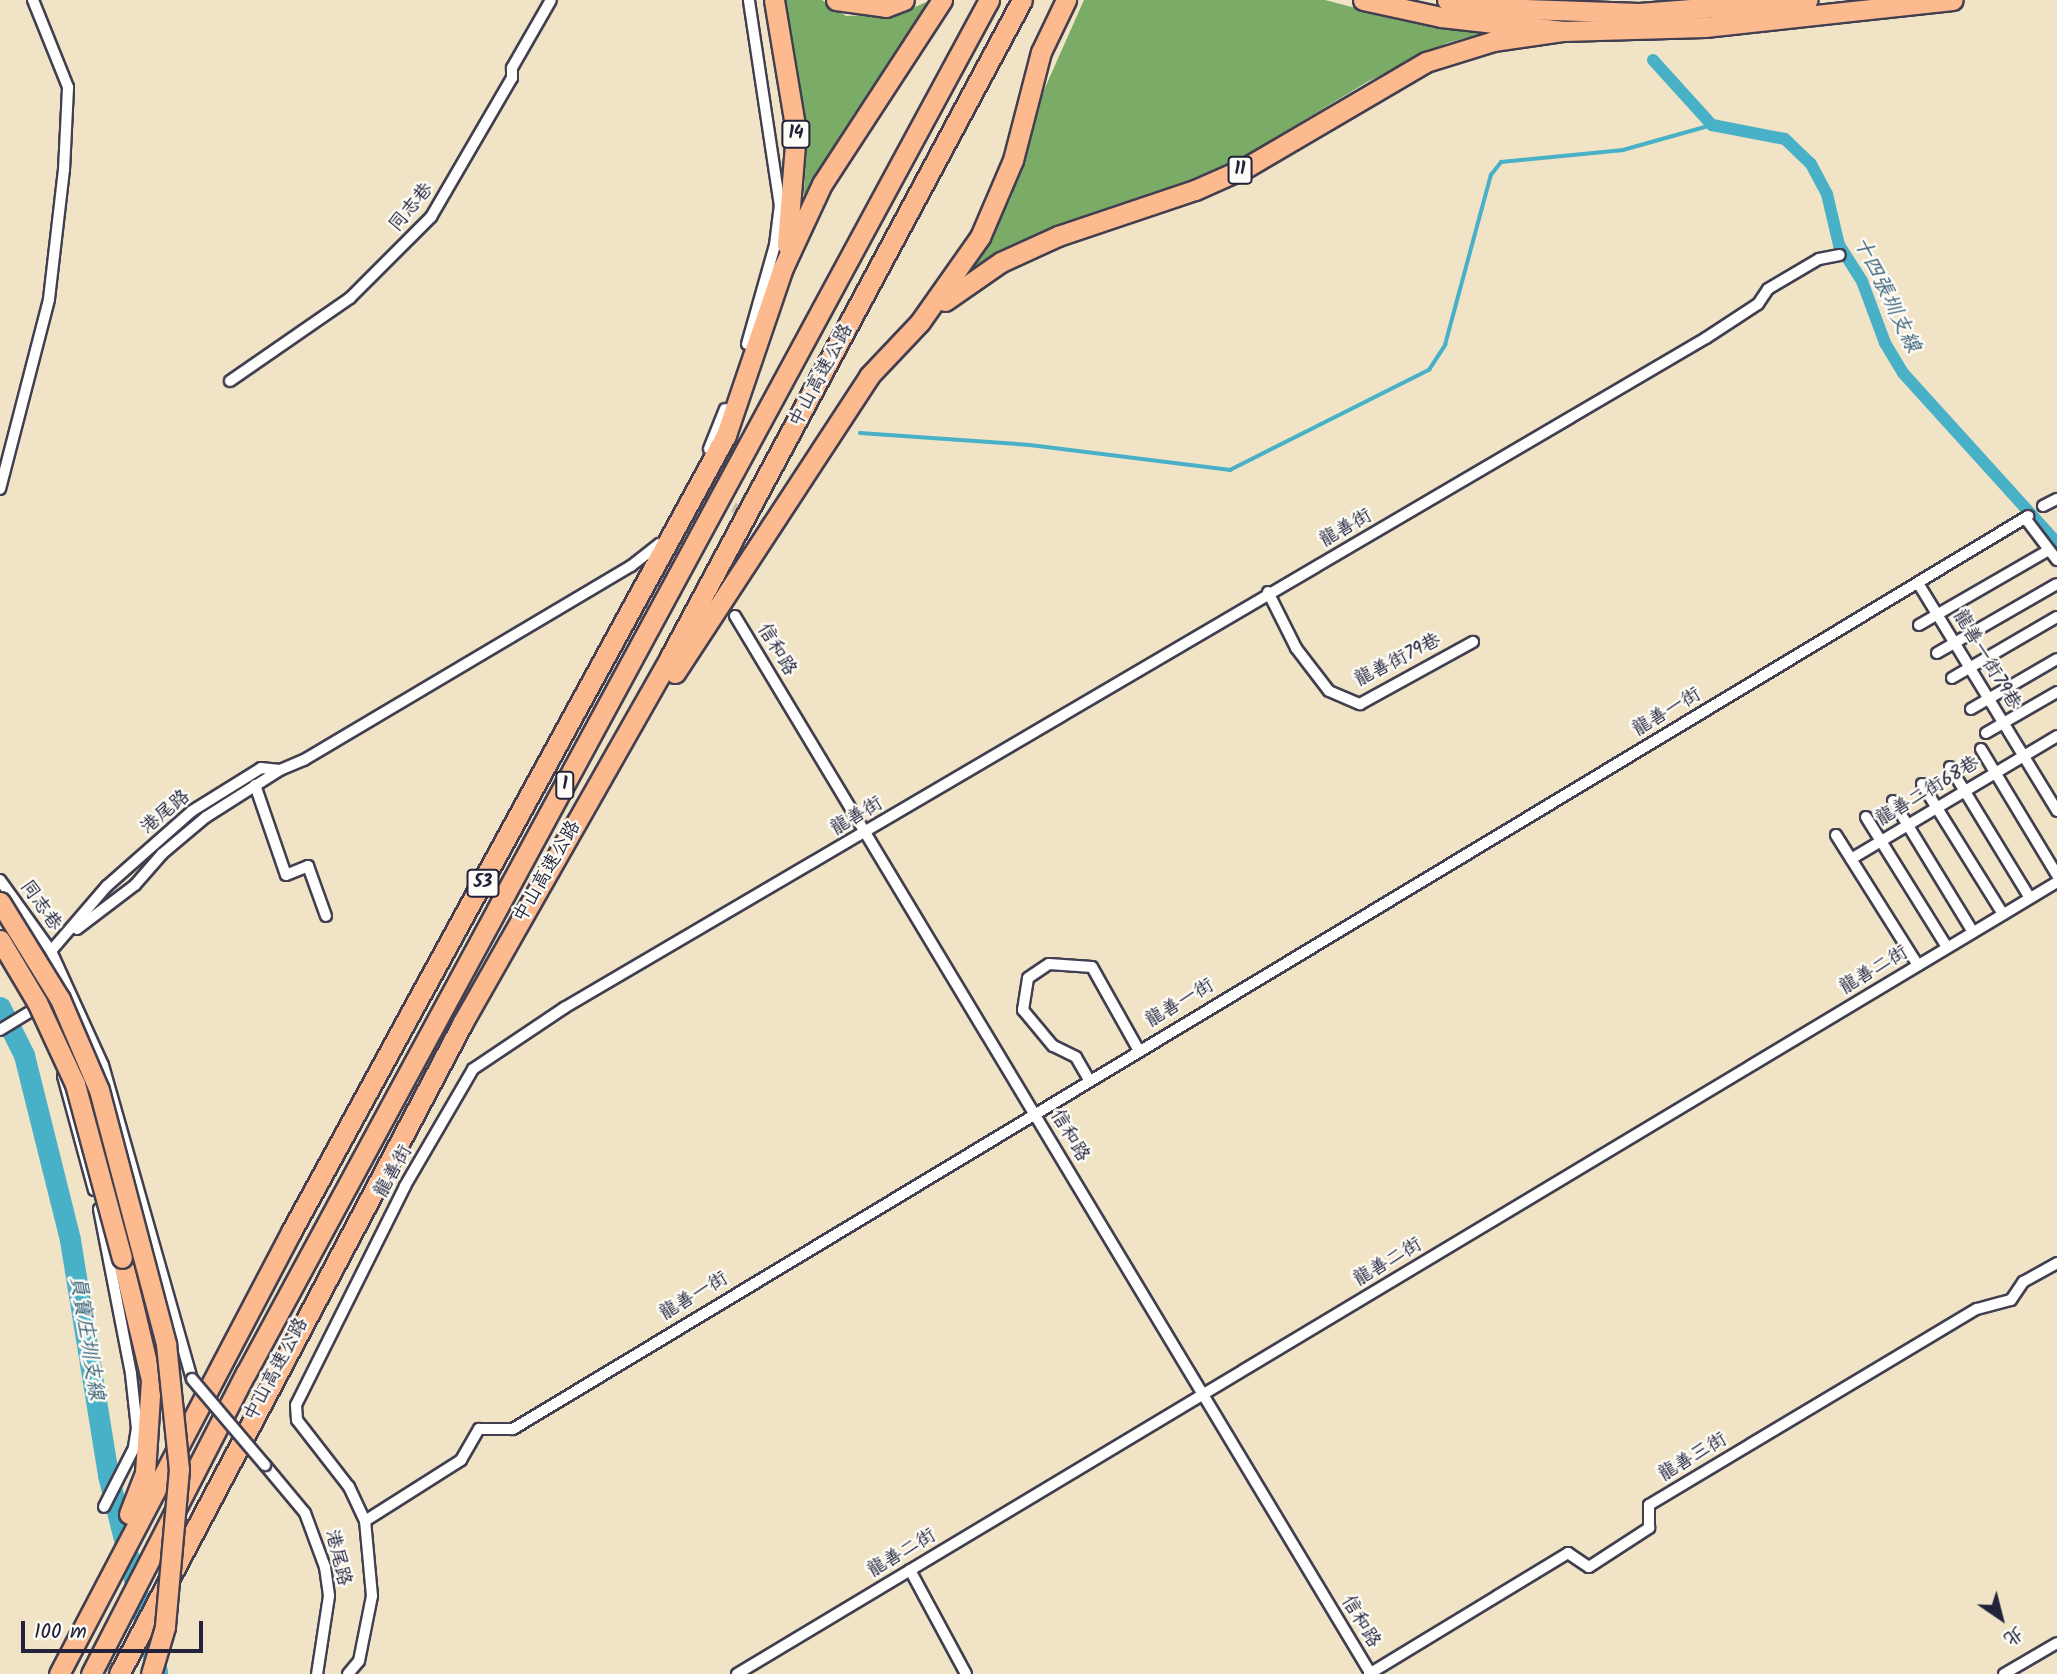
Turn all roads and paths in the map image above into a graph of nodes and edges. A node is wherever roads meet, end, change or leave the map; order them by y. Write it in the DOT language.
graph roads {
  1 [pos="33,0"];
  2 [pos="551,0"];
  3 [pos="749,0"];
  4 [pos="775,0"];
  5 [pos="836,0"];
  6 [pos="904,0"];
  7 [pos="942,0"];
  8 [pos="989,0"];
  9 [pos="1022,0"];
  10 [pos="1066,0"];
  11 [pos="1363,0"];
  12 [pos="1447,0"];
  13 [pos="1571,0"];
  14 [pos="1807,0"];
  15 [pos="1953,0"];
  16 [pos="1498,11"];
  17 [pos="1639,13"];
  18 [pos="1563,31"];
  19 [pos="1840,255"];
  20 [pos="783,268"];
  21 [pos="920,322"];
  22 [pos="230,381"];
  23 [pos="0,489"];
  24 [pos="2057,499"];
  25 [pos="2043,506"];
  26 [pos="2049,550"];
  27 [pos="2057,559"];
  28 [pos="1918,583"];
  29 [pos="2057,584"];
  30 [pos="1268,592"];
  31 [pos="1937,614"];
  32 [pos="735,616"];
  33 [pos="2057,617"];
  34 [pos="1919,625"];
  35 [pos="1473,642"];
  36 [pos="1955,643"];
  37 [pos="1937,653"];
  38 [pos="2057,659"];
  39 [pos="1970,668"];
  40 [pos="1952,678"];
  41 [pos="2057,692"];
  42 [pos="1989,699"];
  43 [pos="1971,709"];
  44 [pos="2004,723"];
  45 [pos="1986,733"];
  46 [pos="2056,738"];
  47 [pos="1981,749"];
  48 [pos="2023,756"];
  49 [pos="1951,767"];
  50 [pos="280,770"];
  51 [pos="1995,772"];
  52 [pos="1922,783"];
  53 [pos="255,785"];
  54 [pos="1965,791"];
  55 [pos="1893,801"];
  56 [pos="1937,807"];
  57 [pos="2057,811"];
  58 [pos="1866,817"];
  59 [pos="1908,825"];
  60 [pos="866,832"];
  61 [pos="1836,835"];
  62 [pos="1881,841"];
  63 [pos="1852,859"];
  64 [pos="2057,875"];
  65 [pos="0,880"];
  66 [pos="2057,882"];
  67 [pos="540,886"];
  68 [pos="2030,898"];
  69 [pos="0,902"];
  70 [pos="2003,914"];
  71 [pos="326,916"];
  72 [pos="1973,932"];
  73 [pos="0,940"];
  74 [pos="1947,947"];
  75 [pos="51,951"];
  76 [pos="1917,965"];
  77 [pos="66,988"];
  78 [pos="0,1030"];
  79 [pos="91,1044"];
  80 [pos="1138,1049"];
  81 [pos="1088,1079"];
  82 [pos="1034,1111"];
  83 [pos="2057,1263"];
  84 [pos="1203,1394"];
  85 [pos="138,1456"];
  86 [pos="104,1507"];
  87 [pos="365,1521"];
  88 [pos="116,1553"];
  89 [pos="910,1570"];
  90 [pos="2057,1643"];
  91 [pos="59,1674"];
  92 [pos="91,1674"];
  93 [pos="119,1674"];
  94 [pos="151,1674"];
  95 [pos="317,1674"];
  96 [pos="348,1674"];
  97 [pos="737,1674"];
  98 [pos="966,1674"];
  99 [pos="1370,1674"];
  100 [pos="2004,1674"];
  1 -- 23 [label="street"];
  2 -- 22 [label="street, 同志巷"];
  3 -- 50 [label="street, 港尾路"];
  4 -- 20 [label="highway, 14"];
  5 -- 6 [label="highway"];
  7 -- 20 [label="highway"];
  8 -- 92 [label="highway, 中山高速公路 / 1"];
  9 -- 67 [label="highway, 中山高速公路 / 1"];
  10 -- 21 [label="highway"];
  11 -- 16 [label="highway"];
  12 -- 16 [label="highway"];
  13 -- 17 [label="highway"];
  14 -- 17 [label="highway"];
  15 -- 18 [label="highway"];
  16 -- 17 [label="highway"];
  16 -- 18 [label="highway"];
  18 -- 21 [label="highway, 11"];
  19 -- 30 [label="street, 龍善街"];
  20 -- 88 [label="highway, 53"];
  21 -- 67 [label="highway"];
  24 -- 25 [label="street"];
  26 -- 27 [label="street"];
  26 -- 28 [label="street, 龍善一街"];
  26 -- 31 [label="street"];
  28 -- 31 [label="street, 龍善一街79巷"];
  28 -- 80 [label="street, 龍善一街"];
  29 -- 36 [label="street"];
  30 -- 35 [label="street, 龍善街79巷"];
  30 -- 60 [label="street, 龍善街"];
  31 -- 34 [label="street"];
  31 -- 36 [label="street, 龍善一街79巷"];
  32 -- 60 [label="street, 信和路"];
  33 -- 39 [label="street"];
  36 -- 37 [label="street"];
  36 -- 39 [label="street, 龍善一街79巷"];
  38 -- 42 [label="street"];
  39 -- 40 [label="street"];
  39 -- 42 [label="street, 龍善一街79巷"];
  41 -- 44 [label="street"];
  42 -- 43 [label="street"];
  42 -- 44 [label="street, 龍善一街79巷"];
  44 -- 45 [label="street"];
  44 -- 48 [label="street, 龍善一街79巷"];
  46 -- 48 [label="street, 龍善二街68巷"];
  47 -- 51 [label="street"];
  48 -- 51 [label="street, 龍善二街68巷"];
  48 -- 57 [label="street"];
  49 -- 54 [label="street"];
  50 -- 53 [label="street"];
  50 -- 75 [label="street, 港尾路"];
  51 -- 54 [label="street, 龍善二街68巷"];
  51 -- 64 [label="street"];
  52 -- 56 [label="street"];
  53 -- 71 [label="street"];
  53 -- 75 [label="street"];
  54 -- 56 [label="street, 龍善二街68巷"];
  54 -- 68 [label="street"];
  55 -- 59 [label="street"];
  56 -- 59 [label="street, 龍善二街68巷"];
  56 -- 70 [label="street"];
  58 -- 62 [label="street"];
  59 -- 62 [label="street, 龍善二街68巷"];
  59 -- 72 [label="street"];
  60 -- 82 [label="street, 信和路"];
  60 -- 87 [label="street, 龍善街"];
  61 -- 63 [label="street"];
  62 -- 63 [label="street, 龍善二街68巷"];
  62 -- 74 [label="street"];
  63 -- 76 [label="street"];
  65 -- 75 [label="street, 同志巷"];
  66 -- 68 [label="street, 龍善二街"];
  67 -- 93 [label="highway, 中山高速公路 / 1"];
  68 -- 70 [label="street, 龍善二街"];
  69 -- 94 [label="highway, bridge"];
  70 -- 72 [label="street, 龍善二街"];
  72 -- 74 [label="street, 龍善二街"];
  73 -- 85 [label="highway, bridge"];
  74 -- 76 [label="street, 龍善二街"];
  75 -- 77 [label="street"];
  76 -- 84 [label="street, 龍善二街"];
  77 -- 78 [label="street"];
  77 -- 79 [label="street"];
  79 -- 85 [label="street"];
  79 -- 95 [label="street, 港尾路, bridge"];
  80 -- 81 [label="street, 龍善一街"];
  80 -- 81 [label="street"];
  81 -- 82 [label="street, 龍善一街"];
  82 -- 84 [label="street, 信和路"];
  82 -- 87 [label="street, 龍善一街"];
  83 -- 99 [label="street, 龍善三街"];
  84 -- 89 [label="street, 龍善二街"];
  84 -- 99 [label="street, 信和路"];
  85 -- 86 [label="street"];
  85 -- 88 [label="highway"];
  87 -- 96 [label="street, 龍善街"];
  88 -- 91 [label="highway, 53"];
  89 -- 97 [label="street, 龍善二街"];
  89 -- 98 [label="street"];
  90 -- 100 [label="street"];
}
